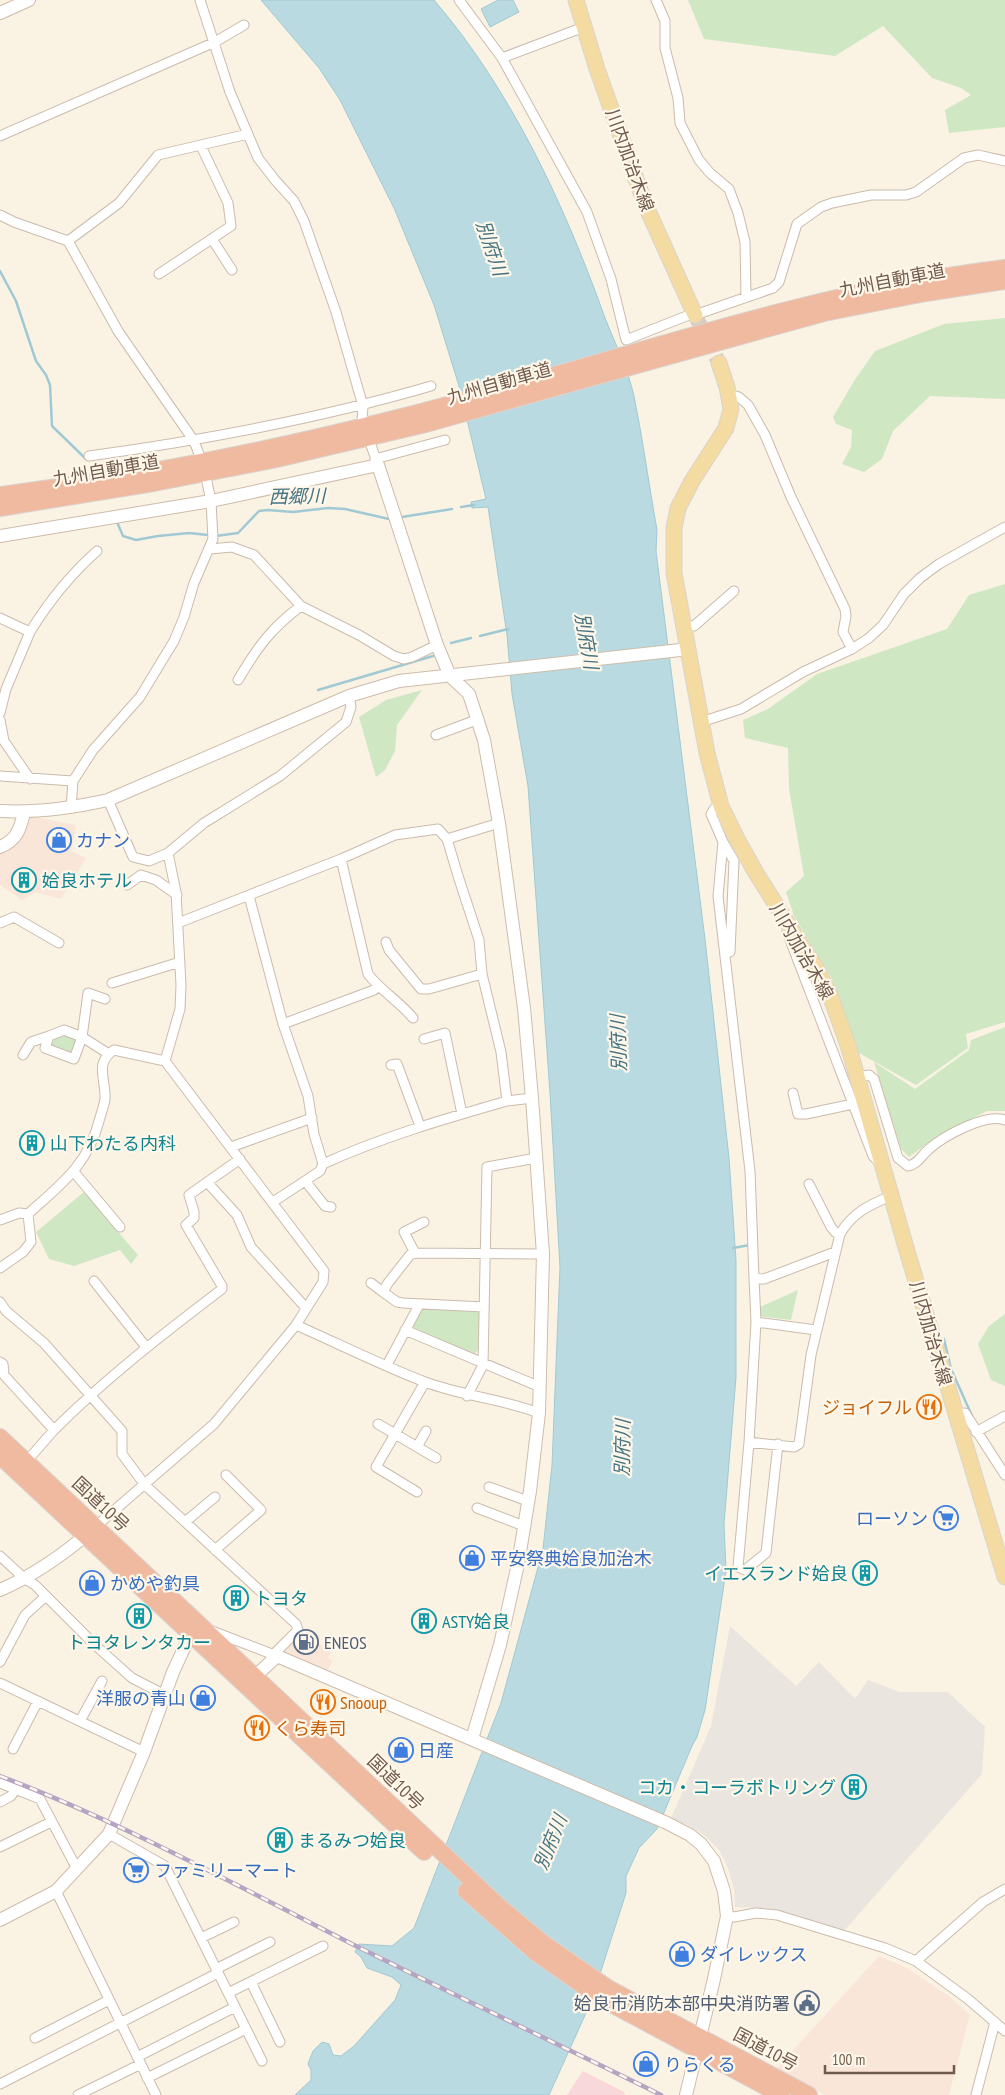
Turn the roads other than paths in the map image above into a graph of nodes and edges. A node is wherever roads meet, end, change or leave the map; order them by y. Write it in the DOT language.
graph roads {
  1 [pos="29,0"];
  2 [pos="200,0"];
  3 [pos="459,0"];
  4 [pos="576,0"];
  5 [pos="656,0"];
  6 [pos="0,13"];
  7 [pos="244,25"];
  8 [pos="584,27"];
  9 [pos="216,42"];
  10 [pos="502,58"];
  11 [pos="248,134"];
  12 [pos="0,136"];
  13 [pos="201,146"];
  14 [pos="1005,161"];
  15 [pos="0,215"];
  16 [pos="212,239"];
  17 [pos="68,241"];
  18 [pos="1005,268"];
  19 [pos="232,270"];
  20 [pos="160,274"];
  21 [pos="1005,281"];
  22 [pos="746,297"];
  23 [pos="695,315"];
  24 [pos="631,360"];
  25 [pos="719,362"];
  26 [pos="430,386"];
  27 [pos="729,394"];
  28 [pos="363,406"];
  29 [pos="420,419"];
  30 [pos="362,421"];
  31 [pos="445,440"];
  32 [pos="194,441"];
  33 [pos="371,446"];
  34 [pos="199,454"];
  35 [pos="89,456"];
  36 [pos="377,462"];
  37 [pos="207,482"];
  38 [pos="0,495"];
  39 [pos="211,501"];
  40 [pos="0,508"];
  41 [pos="1005,527"];
  42 [pos="0,536"];
  43 [pos="210,549"];
  44 [pos="97,551"];
  45 [pos="734,591"];
  46 [pos="301,606"];
  47 [pos="0,618"];
  48 [pos="684,626"];
  49 [pos="30,632"];
  50 [pos="437,645"];
  51 [pos="852,649"];
  52 [pos="684,650"];
  53 [pos="450,676"];
  54 [pos="238,680"];
  55 [pos="348,696"];
  56 [pos="0,713"];
  57 [pos="479,719"];
  58 [pos="0,720"];
  59 [pos="701,722"];
  60 [pos="436,734"];
  61 [pos="0,776"];
  62 [pos="30,779"];
  63 [pos="73,781"];
  64 [pos="108,800"];
  65 [pos="720,806"];
  66 [pos="71,808"];
  67 [pos="0,811"];
  68 [pos="24,812"];
  69 [pos="499,823"];
  70 [pos="447,839"];
  71 [pos="723,842"];
  72 [pos="0,847"];
  73 [pos="168,853"];
  74 [pos="341,859"];
  75 [pos="127,885"];
  76 [pos="177,895"];
  77 [pos="249,896"];
  78 [pos="178,922"];
  79 [pos="0,923"];
  80 [pos="790,924"];
  81 [pos="386,942"];
  82 [pos="59,943"];
  83 [pos="180,962"];
  84 [pos="482,974"];
  85 [pos="112,983"];
  86 [pos="733,984"];
  87 [pos="378,987"];
  88 [pos="105,999"];
  89 [pos="413,1018"];
  90 [pos="283,1024"];
  91 [pos="50,1036"];
  92 [pos="82,1037"];
  93 [pos="424,1039"];
  94 [pos="109,1054"];
  95 [pos="23,1055"];
  96 [pos="165,1061"];
  97 [pos="391,1065"];
  98 [pos="857,1077"];
  99 [pos="793,1094"];
  100 [pos="532,1098"];
  101 [pos="507,1101"];
  102 [pos="853,1104"];
  103 [pos="462,1114"];
  104 [pos="312,1118"];
  105 [pos="1005,1120"];
  106 [pos="420,1126"];
  107 [pos="231,1147"];
  108 [pos="536,1158"];
  109 [pos="240,1159"];
  110 [pos="323,1164"];
  111 [pos="884,1166"];
  112 [pos="74,1172"];
  113 [pos="207,1182"];
  114 [pos="306,1182"];
  115 [pos="809,1184"];
  116 [pos="891,1196"];
  117 [pos="273,1202"];
  118 [pos="331,1208"];
  119 [pos="28,1214"];
  120 [pos="0,1220"];
  121 [pos="424,1222"];
  122 [pos="120,1227"];
  123 [pos="840,1234"];
  124 [pos="835,1252"];
  125 [pos="415,1253"];
  126 [pos="486,1253"];
  127 [pos="543,1254"];
  128 [pos="0,1268"];
  129 [pos="754,1278"];
  130 [pos="94,1281"];
  131 [pos="371,1284"];
  132 [pos="383,1292"];
  133 [pos="0,1302"];
  134 [pos="419,1305"];
  135 [pos="306,1308"];
  136 [pos="484,1308"];
  137 [pos="756,1322"];
  138 [pos="296,1325"];
  139 [pos="405,1330"];
  140 [pos="816,1330"];
  141 [pos="146,1347"];
  142 [pos="0,1362"];
  143 [pos="387,1365"];
  144 [pos="483,1365"];
  145 [pos="425,1382"];
  146 [pos="540,1387"];
  147 [pos="90,1394"];
  148 [pos="468,1396"];
  149 [pos="539,1413"];
  150 [pos="955,1414"];
  151 [pos="1005,1416"];
  152 [pos="378,1424"];
  153 [pos="54,1430"];
  154 [pos="979,1430"];
  155 [pos="426,1431"];
  156 [pos="395,1434"];
  157 [pos="0,1437"];
  158 [pos="749,1442"];
  159 [pos="778,1444"];
  160 [pos="417,1447"];
  161 [pos="0,1456"];
  162 [pos="436,1458"];
  163 [pos="26,1462"];
  164 [pos="226,1475"];
  165 [pos="1005,1475"];
  166 [pos="144,1485"];
  167 [pos="489,1486"];
  168 [pos="417,1492"];
  169 [pos="215,1497"];
  170 [pos="528,1501"];
  171 [pos="477,1508"];
  172 [pos="185,1522"];
  173 [pos="524,1526"];
  174 [pos="90,1531"];
  175 [pos="214,1550"];
  176 [pos="0,1556"];
  177 [pos="1005,1577"];
  178 [pos="25,1579"];
  179 [pos="0,1590"];
  180 [pos="46,1596"];
  181 [pos="197,1631"];
  182 [pos="275,1656"];
  183 [pos="0,1662"];
  184 [pos="250,1681"];
  185 [pos="102,1682"];
  186 [pos="0,1683"];
  187 [pos="165,1695"];
  188 [pos="38,1701"];
  189 [pos="80,1722"];
  190 [pos="477,1741"];
  191 [pos="13,1749"];
  192 [pos="144,1752"];
  193 [pos="0,1783"];
  194 [pos="16,1789"];
  195 [pos="0,1802"];
  196 [pos="52,1822"];
  197 [pos="109,1834"];
  198 [pos="0,1846"];
  199 [pos="77,1869"];
  200 [pos="1005,1889"];
  201 [pos="56,1891"];
  202 [pos="727,1916"];
  203 [pos="0,1920"];
  204 [pos="234,1922"];
  205 [pos="201,1938"];
  206 [pos="270,1942"];
  207 [pos="323,1946"];
  208 [pos="916,1962"];
  209 [pos="217,1971"];
  210 [pos="250,1982"];
  211 [pos="228,1993"];
  212 [pos="109,2000"];
  213 [pos="235,2007"];
  214 [pos="995,2022"];
  215 [pos="121,2023"];
  216 [pos="246,2029"];
  217 [pos="1005,2031"];
  218 [pos="35,2038"];
  219 [pos="280,2042"];
  220 [pos="698,2044"];
  221 [pos="139,2061"];
  222 [pos="262,2061"];
  223 [pos="147,2078"];
  224 [pos="0,2084"];
  225 [pos="78,2095"];
  226 [pos="156,2095"];
  227 [pos="686,2095"];
  228 [pos="781,2095"];
  229 [pos="809,2095"];
  230 [pos="976,2095"];
  1 -- 6 [label="street"];
  2 -- 9 [label="street"];
  3 -- 10 [label="street"];
  4 -- 8 [label="main road, 川内加治木線"];
  5 -- 22 [label="street"];
  7 -- 9 [label="street"];
  8 -- 10 [label="street"];
  8 -- 23 [label="main road, 川内加治木線"];
  9 -- 11 [label="street"];
  9 -- 12 [label="street"];
  10 -- 23 [label="street"];
  11 -- 13 [label="street"];
  11 -- 28 [label="street"];
  13 -- 16 [label="street"];
  13 -- 17 [label="street"];
  14 -- 22 [label="street"];
  15 -- 17 [label="street"];
  16 -- 19 [label="street"];
  16 -- 20 [label="street"];
  17 -- 32 [label="street"];
  18 -- 24 [label="highway, 九州自動車道"];
  21 -- 24 [label="highway, 九州自動車道"];
  22 -- 23 [label="street"];
  24 -- 29 [label="highway, 九州自動車道"];
  25 -- 27 [label="main road, 川内加治木線"];
  26 -- 28 [label="street"];
  27 -- 48 [label="main road, 川内加治木線"];
  27 -- 51 [label="street"];
  28 -- 30 [label="street"];
  28 -- 32 [label="street"];
  29 -- 38 [label="highway, 九州自動車道"];
  29 -- 40 [label="highway, 九州自動車道"];
  31 -- 36 [label="street"];
  32 -- 34 [label="street"];
  32 -- 35 [label="street"];
  33 -- 36 [label="street"];
  36 -- 39 [label="street"];
  36 -- 50 [label="street"];
  37 -- 39 [label="street"];
  39 -- 42 [label="street"];
  39 -- 43 [label="street"];
  41 -- 51 [label="street"];
  43 -- 46 [label="street"];
  43 -- 63 [label="street"];
  44 -- 49 [label="street"];
  45 -- 48 [label="street"];
  46 -- 50 [label="street"];
  46 -- 54 [label="street"];
  47 -- 49 [label="street"];
  48 -- 52 [label="main road, 川内加治木線"];
  49 -- 56 [label="street"];
  50 -- 53 [label="street"];
  51 -- 59 [label="street"];
  52 -- 53 [label="street"];
  52 -- 59 [label="main road, 川内加治木線"];
  53 -- 55 [label="street"];
  53 -- 57 [label="street"];
  55 -- 64 [label="street"];
  55 -- 73 [label="street"];
  57 -- 60 [label="street"];
  57 -- 69 [label="street"];
  58 -- 62 [label="street"];
  59 -- 65 [label="main road, 川内加治木線"];
  61 -- 62 [label="street"];
  62 -- 63 [label="street"];
  63 -- 66 [label="street"];
  64 -- 66 [label="street"];
  64 -- 73 [label="street"];
  65 -- 71 [label="street"];
  65 -- 80 [label="main road, 川内加治木線"];
  66 -- 68 [label="street"];
  67 -- 68 [label="street"];
  68 -- 72 [label="street"];
  69 -- 70 [label="street"];
  69 -- 100 [label="street"];
  70 -- 74 [label="street"];
  70 -- 84 [label="street"];
  71 -- 86 [label="street"];
  71 -- 129 [label="street"];
  73 -- 76 [label="street"];
  74 -- 77 [label="street"];
  74 -- 87 [label="street"];
  75 -- 76 [label="street"];
  76 -- 78 [label="street"];
  77 -- 78 [label="street"];
  77 -- 90 [label="street"];
  78 -- 83 [label="street"];
  79 -- 82 [label="street"];
  80 -- 98 [label="main road, 川内加治木線"];
  80 -- 102 [label="street"];
  81 -- 84 [label="street"];
  83 -- 85 [label="street"];
  83 -- 96 [label="street"];
  84 -- 101 [label="street"];
  87 -- 89 [label="street"];
  87 -- 90 [label="street"];
  88 -- 92 [label="street"];
  90 -- 104 [label="street"];
  91 -- 92 [label="street"];
  91 -- 92 [label="street"];
  91 -- 95 [label="street"];
  92 -- 94 [label="street"];
  93 -- 103 [label="street"];
  94 -- 96 [label="street"];
  94 -- 112 [label="street"];
  96 -- 107 [label="street"];
  97 -- 106 [label="street"];
  98 -- 105 [label="street"];
  98 -- 111 [label="main road, 川内加治木線"];
  99 -- 102 [label="street"];
  100 -- 101 [label="street"];
  100 -- 108 [label="street"];
  101 -- 103 [label="street"];
  102 -- 111 [label="street"];
  103 -- 106 [label="street"];
  104 -- 107 [label="street"];
  104 -- 110 [label="street"];
  106 -- 110 [label="street"];
  107 -- 109 [label="street"];
  108 -- 126 [label="street"];
  108 -- 127 [label="street"];
  109 -- 113 [label="street"];
  109 -- 117 [label="street"];
  110 -- 114 [label="street"];
  111 -- 116 [label="main road, 川内加治木線"];
  112 -- 119 [label="street"];
  112 -- 122 [label="street"];
  113 -- 135 [label="street"];
  113 -- 141 [label="street"];
  114 -- 117 [label="street"];
  114 -- 118 [label="street"];
  115 -- 123 [label="street"];
  116 -- 123 [label="street"];
  116 -- 150 [label="main road, 川内加治木線"];
  117 -- 135 [label="street"];
  119 -- 120 [label="street"];
  119 -- 128 [label="street"];
  121 -- 125 [label="street"];
  123 -- 124 [label="street"];
  124 -- 129 [label="street"];
  124 -- 140 [label="street"];
  125 -- 126 [label="street"];
  125 -- 132 [label="street"];
  126 -- 127 [label="street"];
  126 -- 136 [label="street"];
  127 -- 146 [label="street"];
  129 -- 137 [label="street"];
  130 -- 141 [label="street"];
  131 -- 132 [label="street"];
  132 -- 134 [label="street"];
  133 -- 147 [label="street"];
  134 -- 136 [label="street"];
  134 -- 139 [label="street"];
  135 -- 138 [label="street"];
  136 -- 144 [label="street"];
  137 -- 140 [label="street"];
  137 -- 158 [label="street"];
  138 -- 143 [label="street"];
  138 -- 166 [label="street"];
  139 -- 143 [label="street"];
  139 -- 144 [label="street"];
  140 -- 159 [label="street"];
  141 -- 147 [label="street"];
  142 -- 153 [label="street"];
  143 -- 145 [label="street"];
  144 -- 146 [label="street"];
  144 -- 148 [label="street"];
  145 -- 148 [label="street"];
  145 -- 156 [label="street"];
  146 -- 149 [label="street"];
  147 -- 153 [label="street"];
  147 -- 166 [label="street"];
  148 -- 149 [label="street"];
  149 -- 170 [label="street"];
  150 -- 154 [label="street"];
  150 -- 177 [label="main road, 川内加治木線"];
  151 -- 154 [label="street"];
  152 -- 156 [label="street"];
  153 -- 163 [label="street"];
  154 -- 165 [label="street"];
  155 -- 160 [label="street"];
  156 -- 160 [label="street"];
  156 -- 168 [label="street"];
  157 -- 163 [label="highway, 国道10号"];
  158 -- 159 [label="street"];
  158 -- 159 [label="street"];
  160 -- 162 [label="street"];
  161 -- 174 [label="highway, 国道10号"];
  163 -- 174 [label="highway, 国道10号"];
  164 -- 175 [label="street"];
  166 -- 172 [label="street"];
  166 -- 174 [label="street"];
  167 -- 170 [label="street"];
  169 -- 172 [label="street"];
  170 -- 173 [label="street"];
  171 -- 173 [label="street"];
  172 -- 175 [label="street"];
  173 -- 190 [label="street"];
  174 -- 178 [label="street"];
  174 -- 181 [label="highway, 国道10号"];
  175 -- 182 [label="street"];
  176 -- 178 [label="street"];
  178 -- 179 [label="street"];
  178 -- 180 [label="street"];
  180 -- 183 [label="street"];
  180 -- 187 [label="street"];
  181 -- 182 [label="street"];
  181 -- 184 [label="highway, 国道10号"];
  181 -- 187 [label="street"];
  182 -- 184 [label="street"];
  182 -- 190 [label="street"];
  184 -- 220 [label="highway, 国道10号"];
  185 -- 189 [label="street"];
  186 -- 188 [label="street"];
  187 -- 192 [label="street"];
  188 -- 189 [label="street"];
  188 -- 191 [label="street"];
  189 -- 192 [label="street"];
  190 -- 202 [label="street"];
  192 -- 197 [label="street"];
  193 -- 194 [label="street"];
  194 -- 195 [label="street"];
  194 -- 196 [label="street"];
  196 -- 198 [label="street"];
  196 -- 199 [label="street"];
  197 -- 199 [label="street"];
  197 -- 205 [label="street"];
  199 -- 201 [label="street"];
  200 -- 208 [label="street"];
  201 -- 203 [label="street"];
  201 -- 212 [label="street"];
  202 -- 208 [label="street"];
  202 -- 220 [label="street"];
  204 -- 205 [label="street"];
  205 -- 209 [label="street"];
  206 -- 209 [label="street"];
  207 -- 210 [label="street"];
  208 -- 214 [label="street"];
  209 -- 211 [label="street"];
  209 -- 215 [label="street"];
  210 -- 211 [label="street"];
  210 -- 219 [label="street"];
  211 -- 213 [label="street"];
  212 -- 215 [label="street"];
  212 -- 218 [label="street"];
  213 -- 216 [label="street"];
  213 -- 221 [label="street"];
  214 -- 217 [label="street"];
  214 -- 230 [label="street"];
  215 -- 221 [label="street"];
  215 -- 224 [label="street"];
  216 -- 222 [label="street"];
  216 -- 223 [label="street"];
  220 -- 227 [label="street"];
  220 -- 228 [label="highway, 国道10号"];
  220 -- 229 [label="highway, 国道10号"];
  221 -- 223 [label="street"];
  221 -- 225 [label="street"];
  223 -- 226 [label="street"];
}
